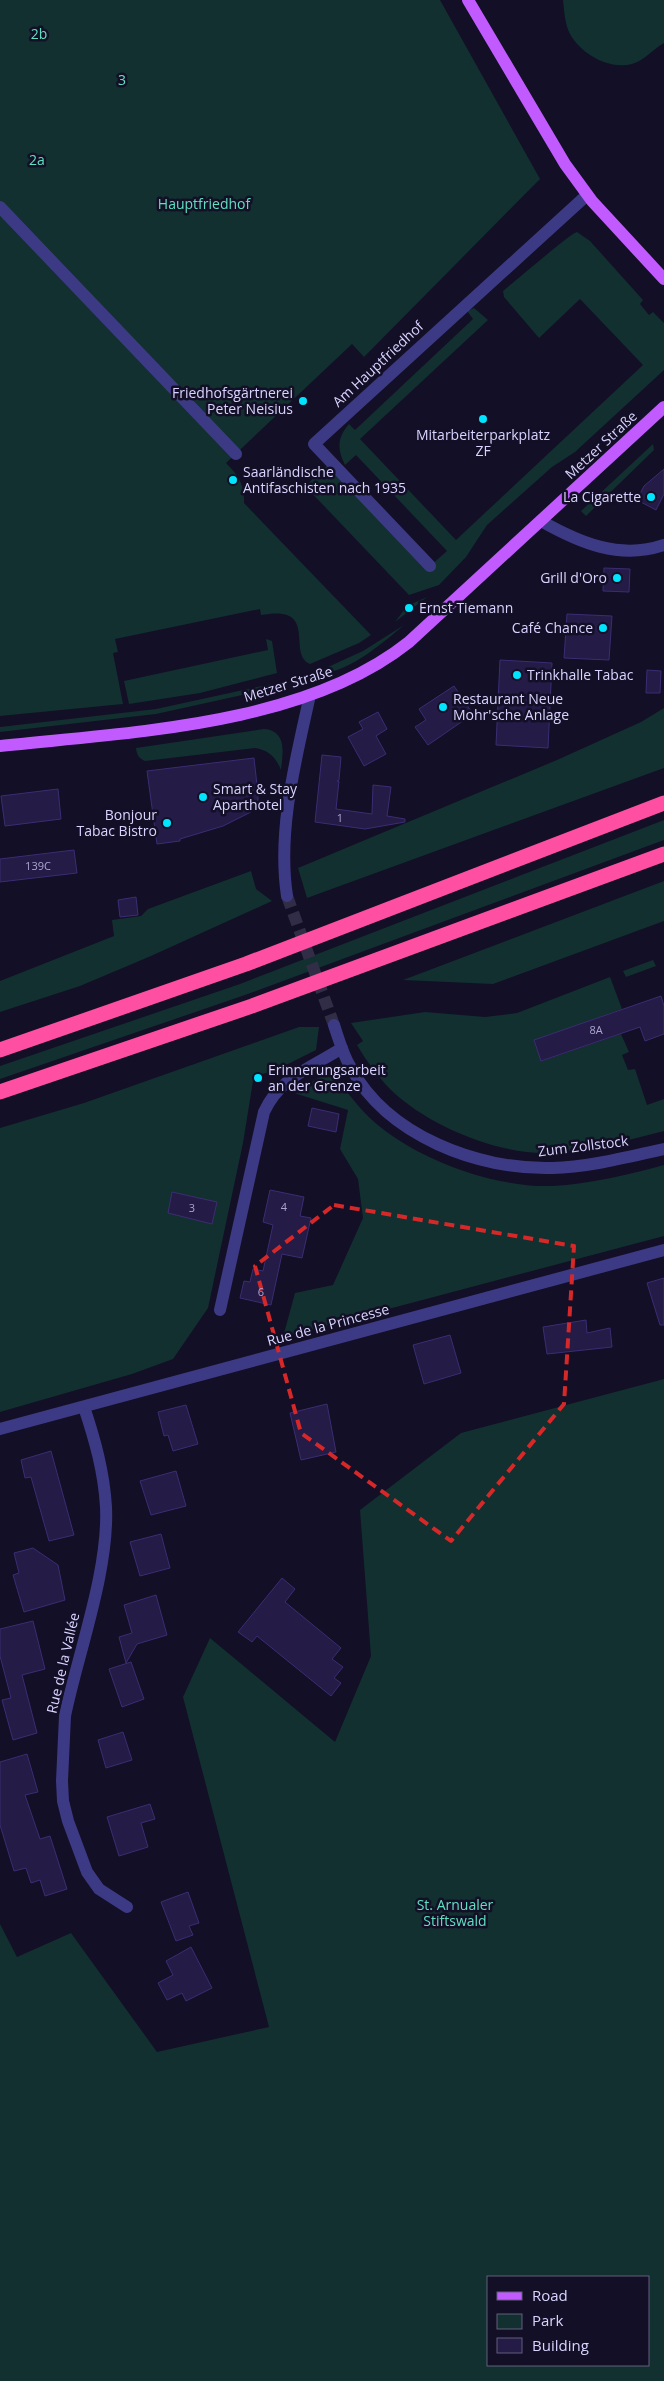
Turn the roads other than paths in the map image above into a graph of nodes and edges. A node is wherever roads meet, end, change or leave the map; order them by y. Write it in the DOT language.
graph roads {
  1 [pos="468,0"];
  2 [pos="587,195"];
  3 [pos="0,207"];
  4 [pos="664,279"];
  5 [pos="664,407"];
  6 [pos="236,454"];
  7 [pos="541,521"];
  8 [pos="664,546"];
  9 [pos="430,566"];
  10 [pos="310,696"];
  11 [pos="0,746"];
  12 [pos="664,803"];
  13 [pos="664,854"];
  14 [pos="287,896"];
  15 [pos="334,1026"];
  16 [pos="342,1048"];
  17 [pos="0,1050"];
  18 [pos="0,1092"];
  19 [pos="664,1149"];
  20 [pos="664,1250"];
  21 [pos="220,1310"];
  22 [pos="84,1407"];
  23 [pos="0,1429"];
  24 [pos="127,1907"];
  1 -- 2 [label="main road"];
  2 -- 4 [label="main road"];
  2 -- 9 [label="street, Am Hauptfriedhof"];
  3 -- 6 [label="street"];
  5 -- 7 [label="main road, Metzer Straße"];
  7 -- 8 [label="street"];
  7 -- 10 [label="main road, Metzer Straße"];
  10 -- 11 [label="main road, Metzer Straße"];
  10 -- 14 [label="street"];
  12 -- 17 [label="highway"];
  13 -- 18 [label="highway"];
  15 -- 16 [label="street, Zum Zollstock"];
  16 -- 19 [label="street, Zum Zollstock"];
  16 -- 21 [label="street"];
  20 -- 22 [label="street, Rue de la Princesse"];
  22 -- 23 [label="street, Rue de la Princesse"];
  22 -- 24 [label="street, Rue de la Vallée"];
}
